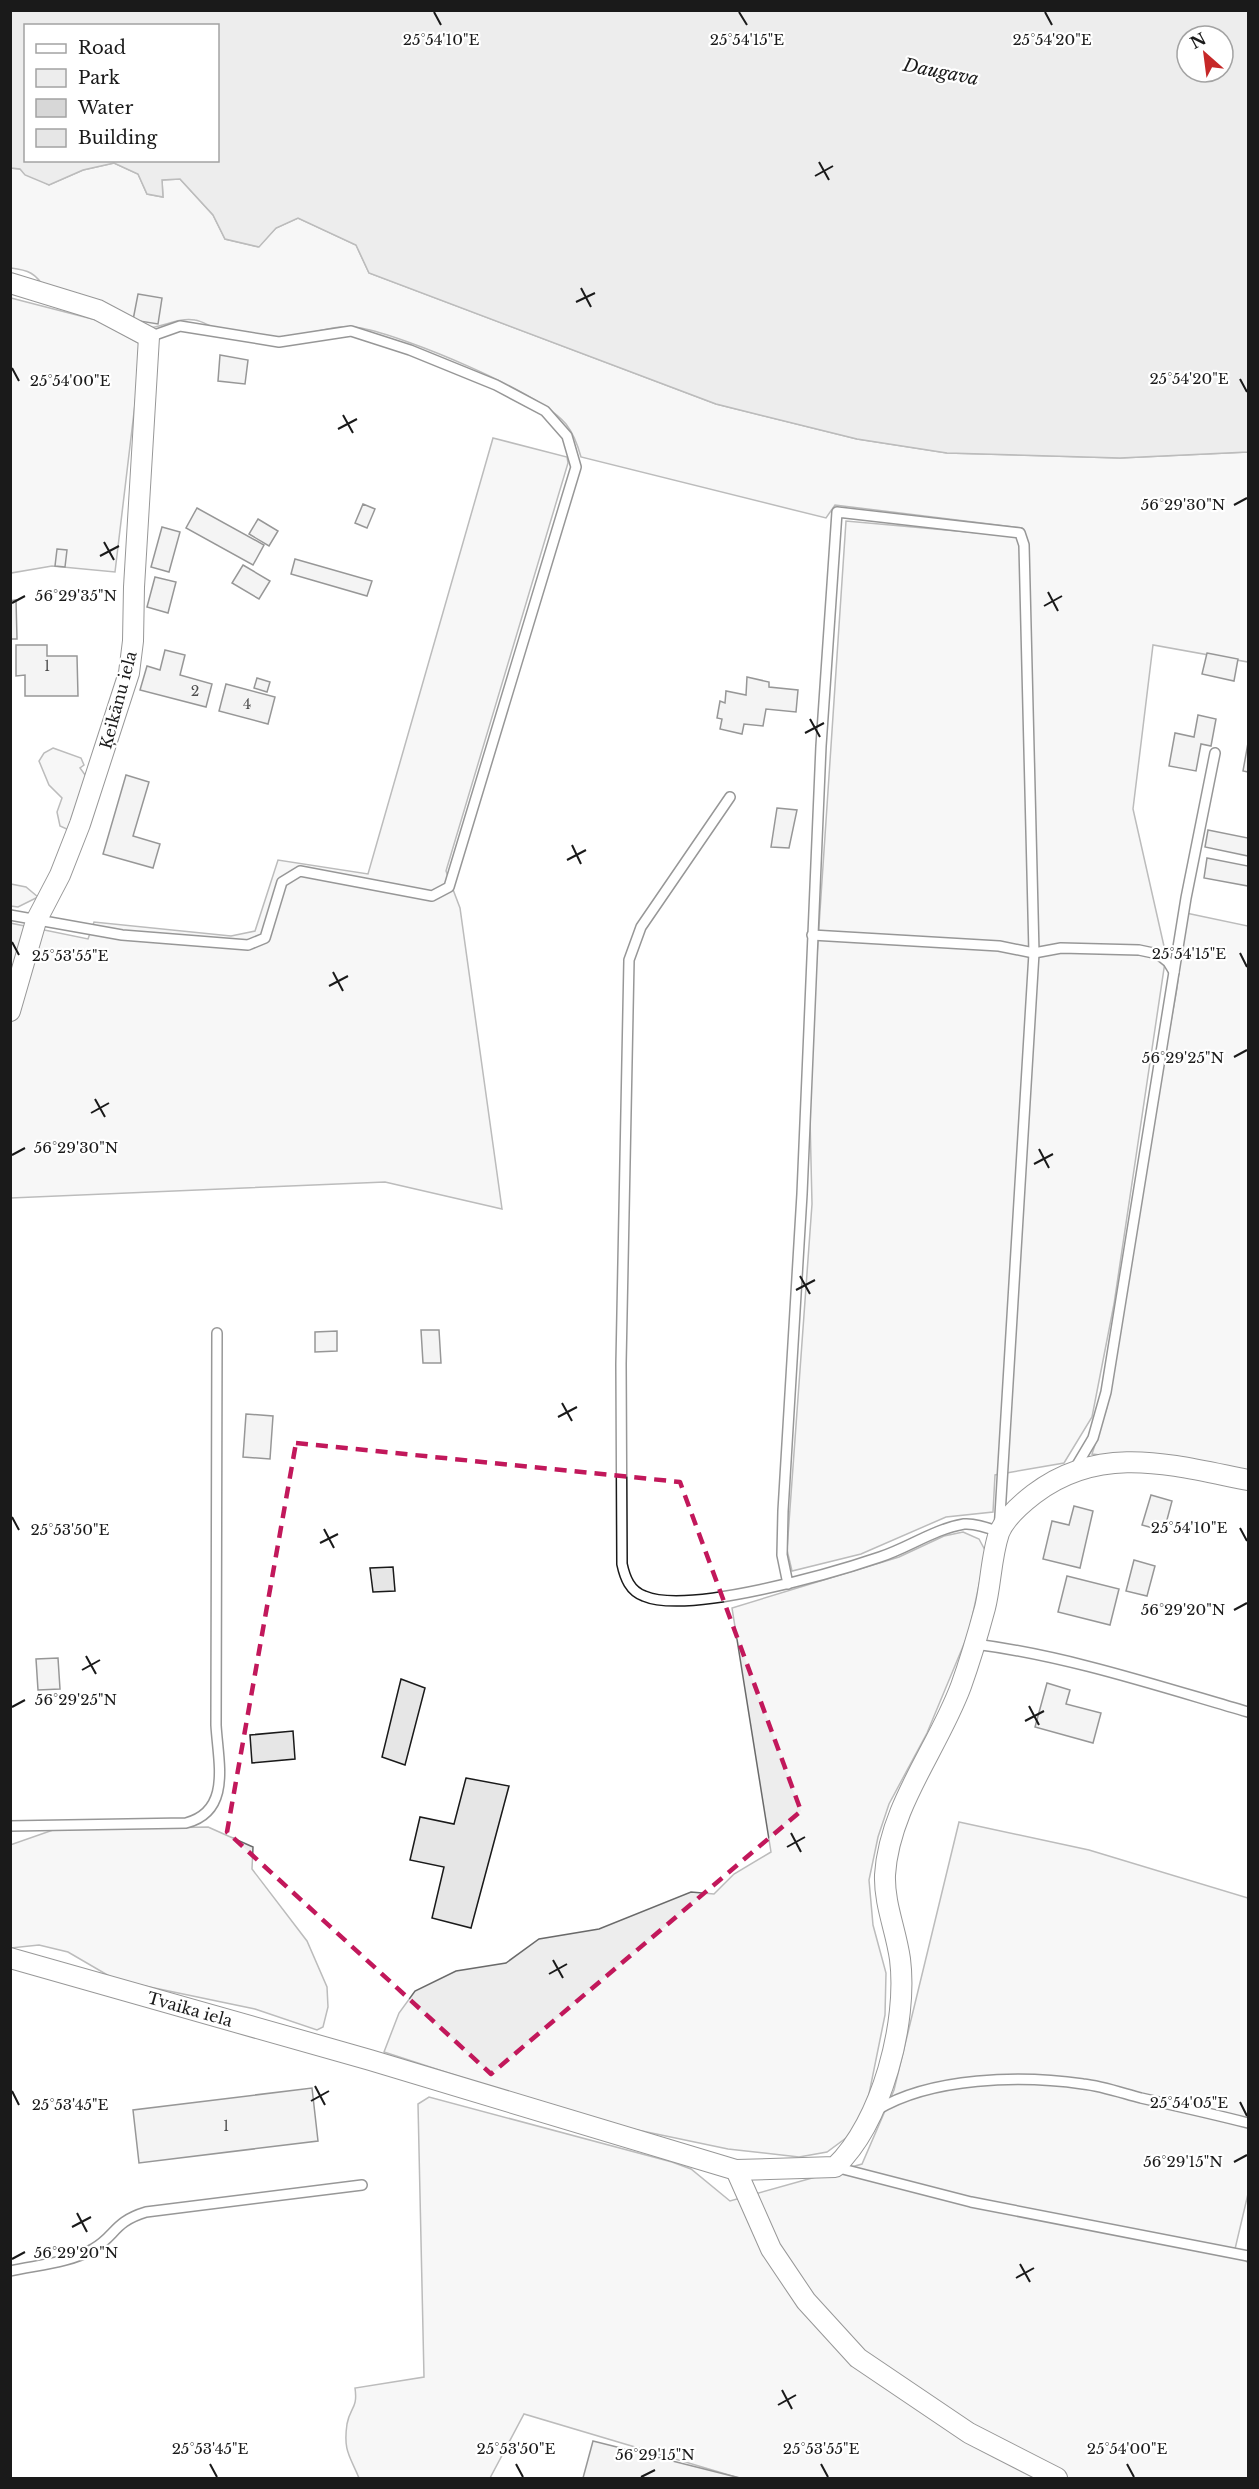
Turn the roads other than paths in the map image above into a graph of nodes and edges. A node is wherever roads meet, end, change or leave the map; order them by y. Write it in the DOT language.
graph roads {
  1 [pos="10,283"];
  2 [pos="149,337"];
  3 [pos="1215,753"];
  4 [pos="730,797"];
  5 [pos="10,915"];
  6 [pos="36,921"];
  7 [pos="812,934"];
  8 [pos="1034,953"];
  9 [pos="1174,972"];
  10 [pos="10,1011"];
  11 [pos="217,1333"];
  12 [pos="1074,1470"];
  13 [pos="1248,1480"];
  14 [pos="999,1532"];
  15 [pos="788,1584"];
  16 [pos="974,1644"];
  17 [pos="1248,1712"];
  18 [pos="10,1826"];
  19 [pos="10,1958"];
  20 [pos="872,2112"];
  21 [pos="1248,2123"];
  22 [pos="835,2167"];
  23 [pos="736,2170"];
  24 [pos="362,2185"];
  25 [pos="1248,2256"];
  26 [pos="10,2271"];
  27 [pos="1057,2478"];
  1 -- 2 [label="street"];
  2 -- 6 [label="street, Ķeikānu iela"];
  2 -- 6 [label="lane"];
  3 -- 9 [label="lane"];
  4 -- 15 [label="lane"];
  5 -- 6 [label="lane"];
  6 -- 10 [label="street, Ķeikānu iela"];
  7 -- 8 [label="lane"];
  7 -- 8 [label="lane"];
  7 -- 15 [label="lane"];
  8 -- 9 [label="lane"];
  8 -- 14 [label="lane"];
  9 -- 12 [label="lane"];
  11 -- 18 [label="lane"];
  12 -- 13 [label="street"];
  12 -- 14 [label="street"];
  14 -- 15 [label="lane"];
  14 -- 16 [label="street"];
  16 -- 17 [label="lane"];
  16 -- 20 [label="street"];
  19 -- 23 [label="street, Tvaika iela"];
  20 -- 21 [label="lane"];
  20 -- 22 [label="street"];
  22 -- 23 [label="street, Tvaika iela"];
  22 -- 25 [label="lane"];
  23 -- 27 [label="street"];
  24 -- 26 [label="lane"];
}
